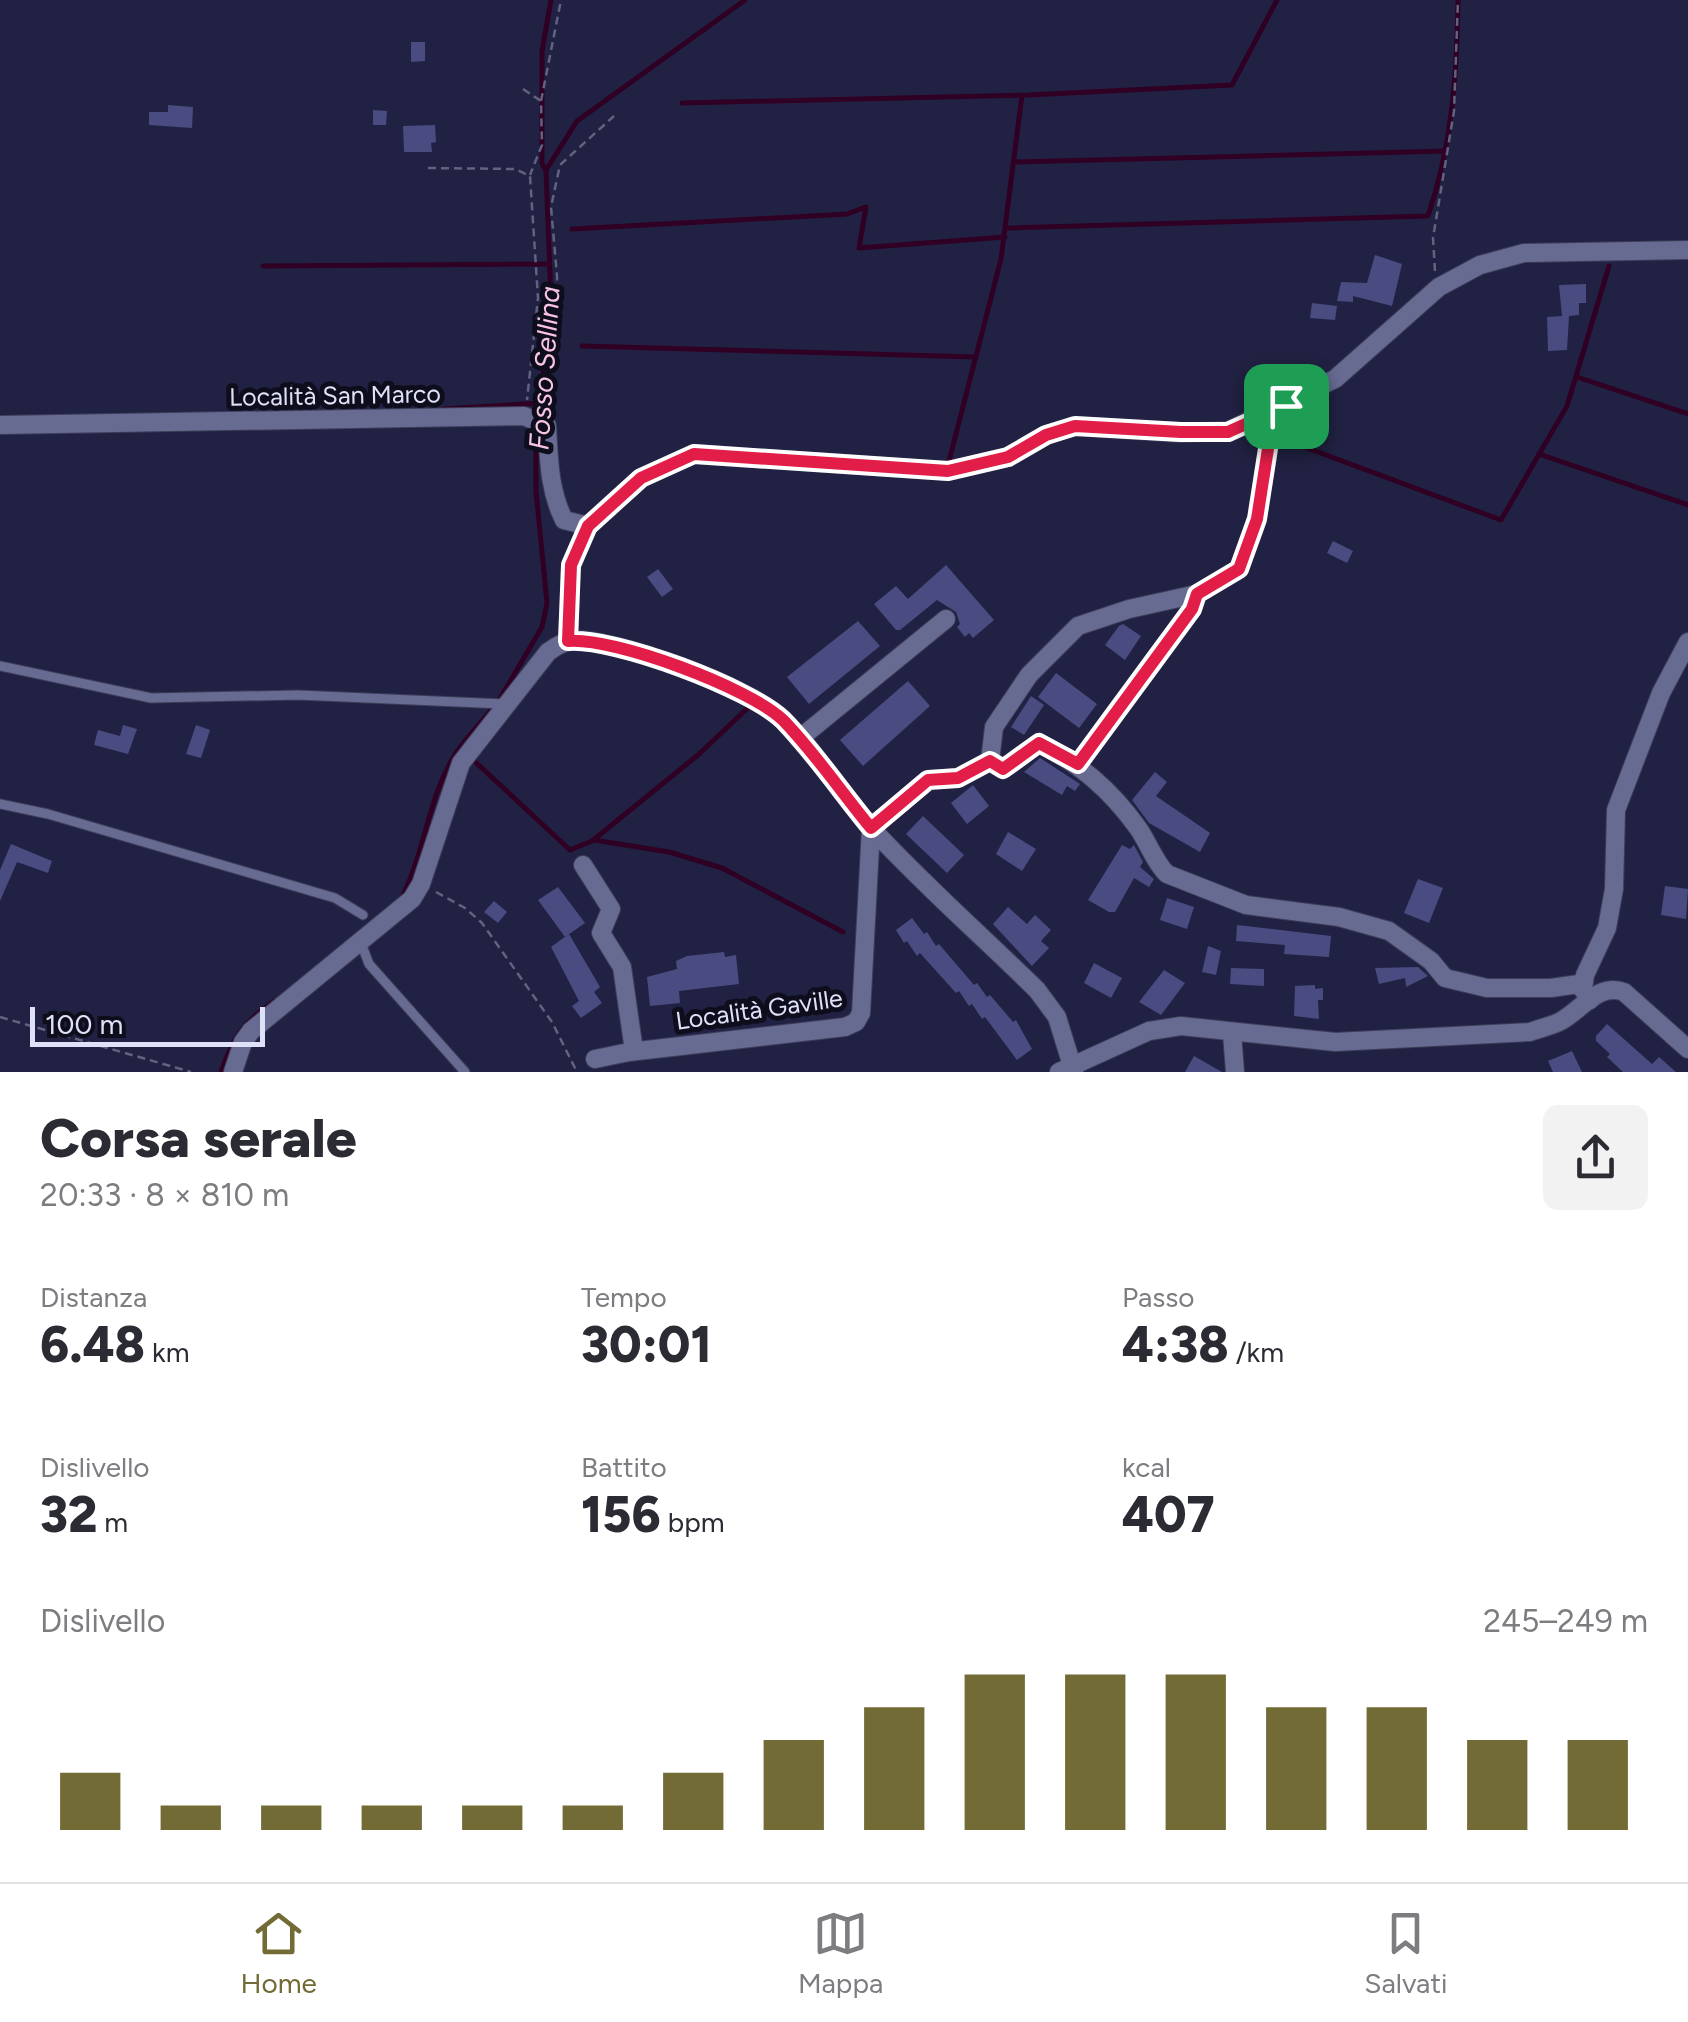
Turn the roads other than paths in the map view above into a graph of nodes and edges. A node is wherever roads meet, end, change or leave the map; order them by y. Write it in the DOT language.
graph roads {
  1 [pos="1688,250"];
  2 [pos="1286,406"];
  3 [pos="0,424"];
  4 [pos="588,526"];
  5 [pos="1197,594"];
  6 [pos="946,619"];
  7 [pos="568,641"];
  8 [pos="1688,642"];
  9 [pos="0,666"];
  10 [pos="507,704"];
  11 [pos="799,740"];
  12 [pos="990,761"];
  13 [pos="1078,764"];
  14 [pos="0,804"];
  15 [pos="871,828"];
  16 [pos="583,865"];
  17 [pos="364,915"];
  18 [pos="361,943"];
  19 [pos="1586,994"];
  20 [pos="1232,1033"];
  21 [pos="1688,1048"];
  22 [pos="634,1052"];
  23 [pos="595,1060"];
  24 [pos="1068,1069"];
  25 [pos="233,1072"];
  26 [pos="465,1072"];
  27 [pos="1235,1072"];
  1 -- 2 [label="street"];
  2 -- 4 [label="street"];
  2 -- 5 [label="street"];
  3 -- 4 [label="street, Località San Marco"];
  4 -- 7 [label="street"];
  5 -- 12 [label="street"];
  5 -- 13 [label="street"];
  6 -- 11 [label="street"];
  7 -- 10 [label="street"];
  7 -- 11 [label="street"];
  8 -- 19 [label="street"];
  9 -- 10 [label="lane"];
  10 -- 18 [label="street"];
  11 -- 15 [label="street"];
  12 -- 13 [label="street"];
  12 -- 15 [label="street"];
  13 -- 19 [label="street"];
  14 -- 17 [label="lane"];
  15 -- 22 [label="street, Località Gaville"];
  15 -- 24 [label="street"];
  16 -- 22 [label="street"];
  18 -- 25 [label="street"];
  18 -- 26 [label="lane"];
  19 -- 20 [label="street"];
  19 -- 21 [label="street"];
  20 -- 24 [label="street"];
  20 -- 27 [label="street"];
  22 -- 23 [label="street, Località Gaville"];
}
